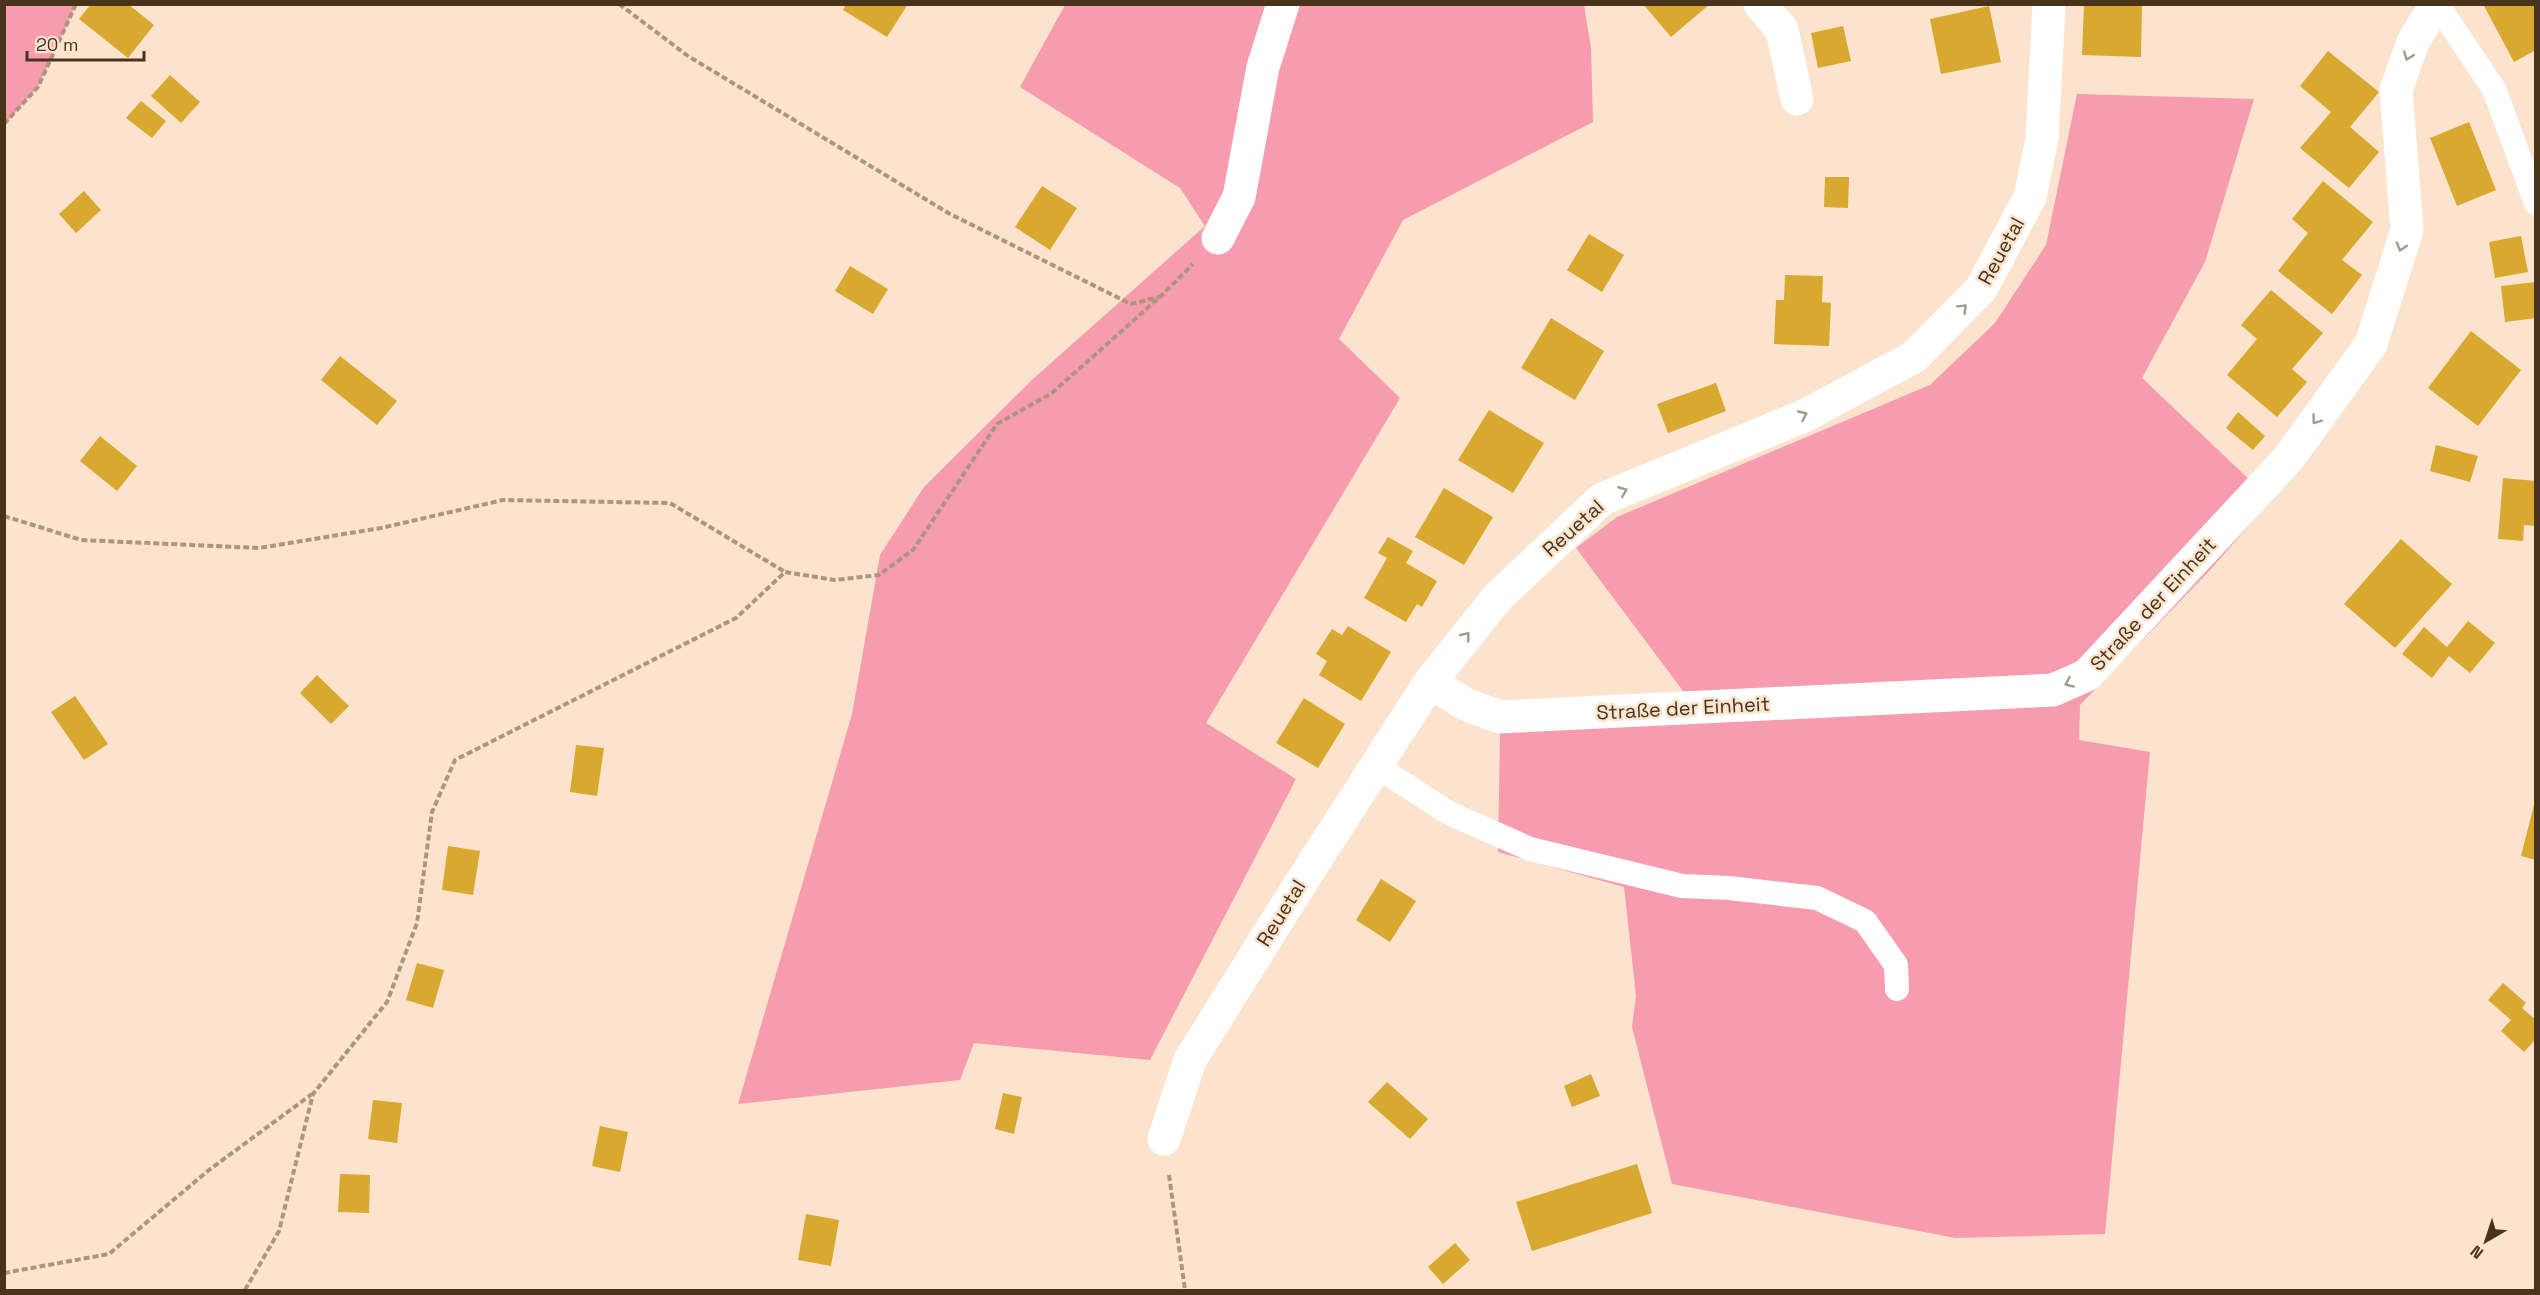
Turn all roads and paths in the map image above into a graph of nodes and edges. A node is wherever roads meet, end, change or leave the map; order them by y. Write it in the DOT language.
graph roads {
  1 [pos="76,4"];
  2 [pos="619,4"];
  3 [pos="1283,4"];
  4 [pos="1760,4"];
  5 [pos="2049,4"];
  6 [pos="2437,4"];
  7 [pos="1797,99"];
  8 [pos="4,124"];
  9 [pos="2535,202"];
  10 [pos="1218,238"];
  11 [pos="1160,297"];
  12 [pos="4,516"];
  13 [pos="785,572"];
  14 [pos="1430,682"];
  15 [pos="1376,766"];
  16 [pos="1897,989"];
  17 [pos="313,1094"];
  18 [pos="1164,1139"];
  19 [pos="4,1273"];
  20 [pos="245,1290"];
  21 [pos="1185,1290"];
  1 -- 8 [label="path"];
  2 -- 11 [label="path"];
  3 -- 10 [label="street"];
  4 -- 7 [label="street"];
  14 -- 5 [label="street, Reuetal, one-way"];
  6 -- 9 [label="lane"];
  6 -- 14 [label="street, Straße der Einheit, one-way"];
  10 -- 11 [label="path"];
  11 -- 13 [label="path"];
  12 -- 13 [label="path"];
  13 -- 17 [label="path"];
  14 -- 15 [label="street, Reuetal"];
  15 -- 16 [label="lane"];
  15 -- 18 [label="street, Reuetal"];
  17 -- 19 [label="path"];
  17 -- 20 [label="path"];
  18 -- 21 [label="path"];
}
